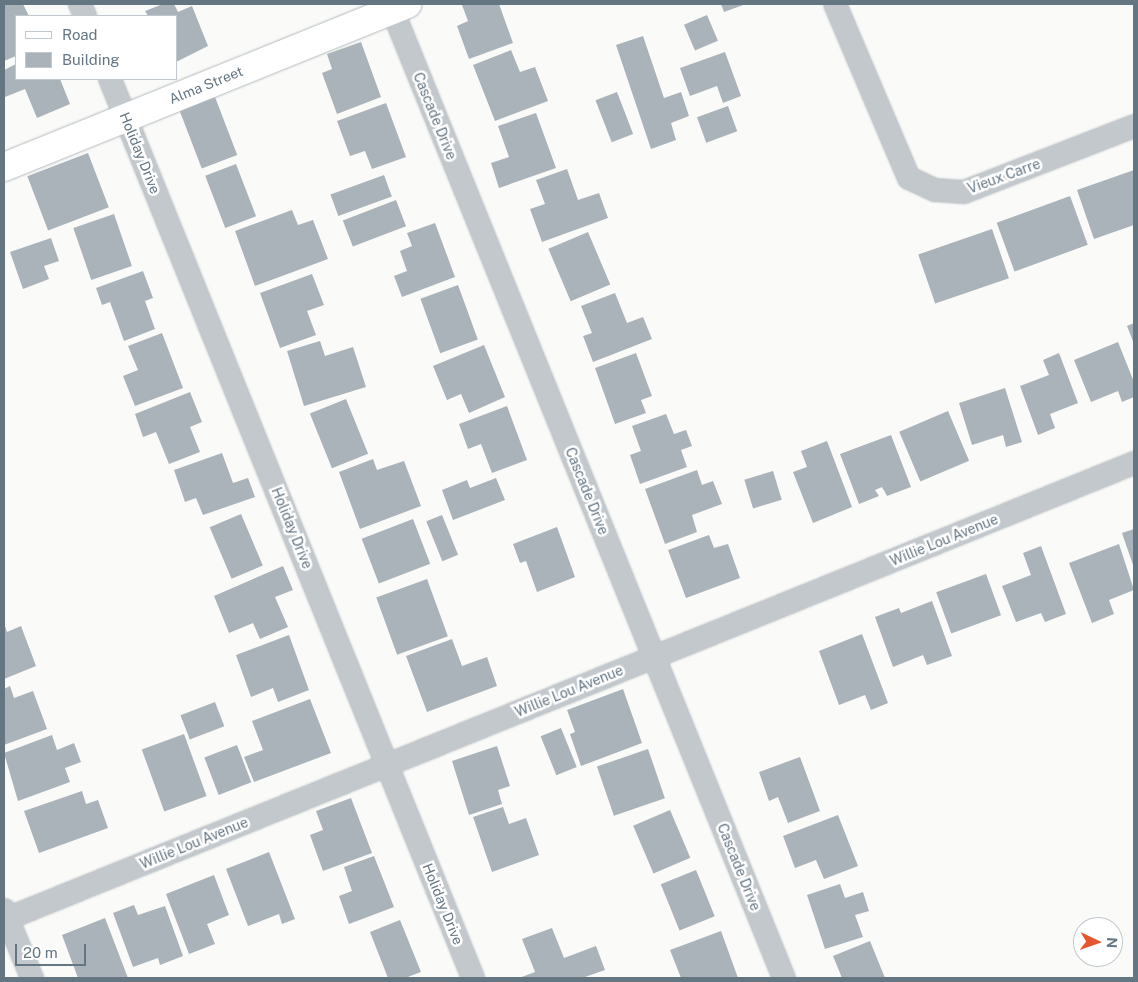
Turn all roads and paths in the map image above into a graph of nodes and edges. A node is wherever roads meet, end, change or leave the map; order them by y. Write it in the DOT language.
graph roads {
  1 [pos="835,4"];
  2 [pos="397,6"];
  3 [pos="110,80"];
  4 [pos="126,117"];
  5 [pos="1134,126"];
  6 [pos="4,167"];
  7 [pos="1134,463"];
  8 [pos="654,657"];
  9 [pos="387,765"];
  10 [pos="5,916"];
  11 [pos="32,978"];
  12 [pos="473,978"];
  13 [pos="784,978"];
  1 -- 5 [label="street, Vieux Carre"];
  2 -- 4 [label="street, Alma Street"];
  2 -- 8 [label="street, Cascade Drive"];
  3 -- 4 [label="street, Holiday Drive"];
  4 -- 6 [label="street, Alma Street"];
  4 -- 9 [label="street, Holiday Drive"];
  7 -- 8 [label="street, Willie Lou Avenue"];
  8 -- 9 [label="street, Willie Lou Avenue"];
  8 -- 13 [label="street, Cascade Drive"];
  9 -- 10 [label="street, Willie Lou Avenue"];
  9 -- 12 [label="street, Holiday Drive"];
  10 -- 11 [label="street"];
}
